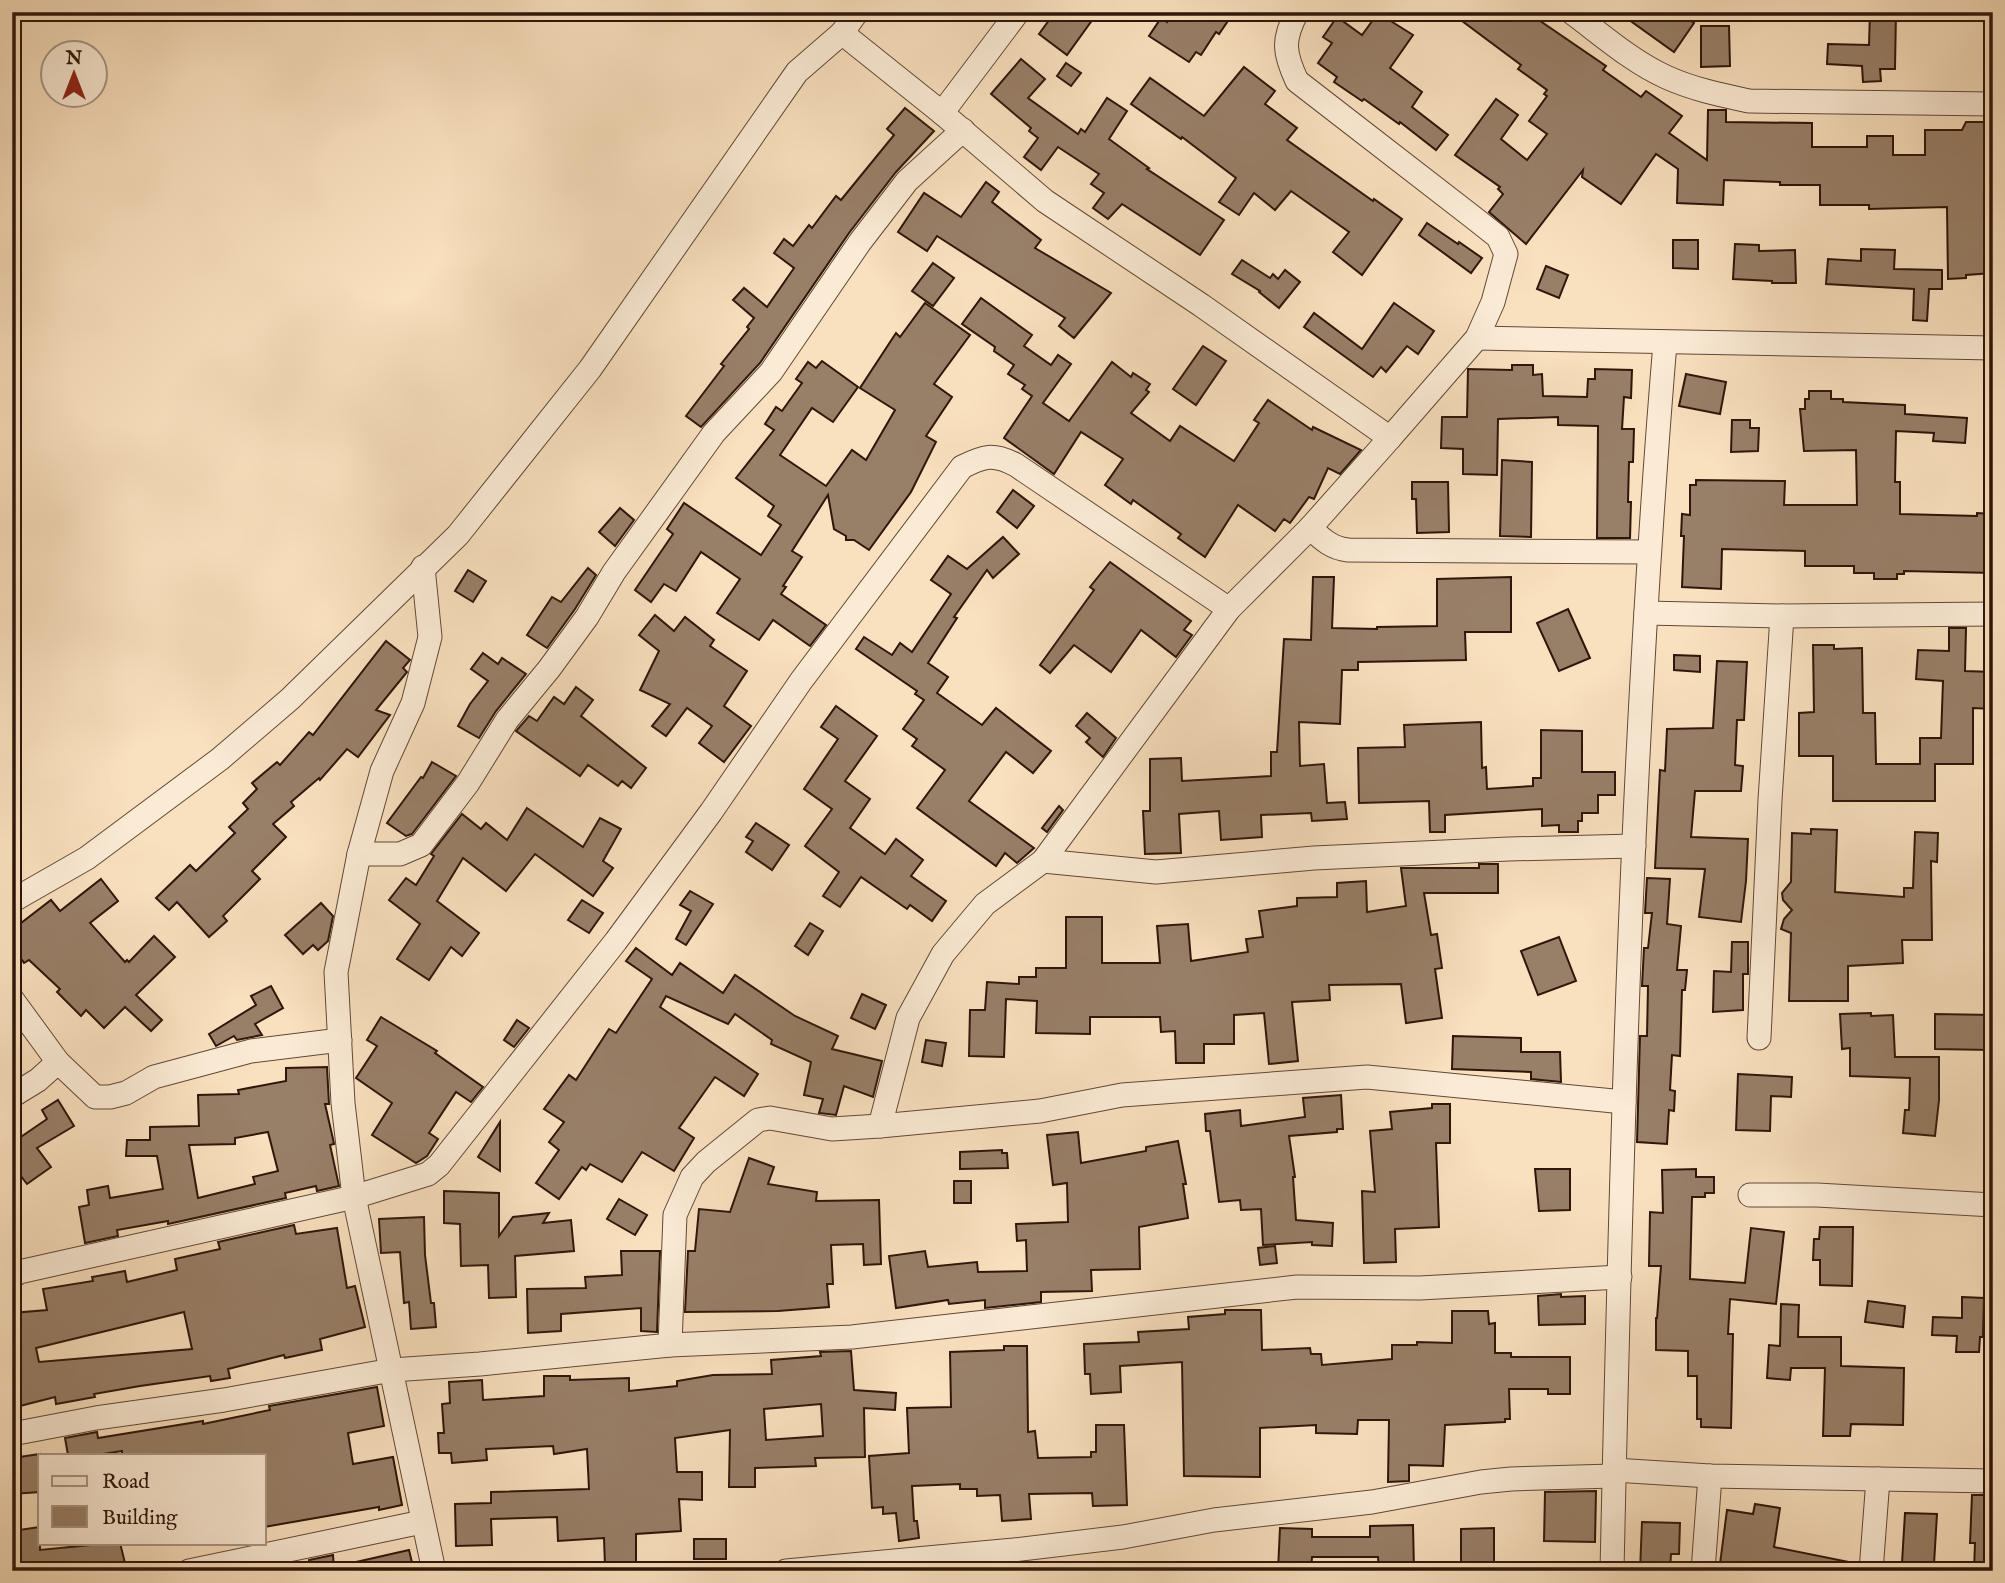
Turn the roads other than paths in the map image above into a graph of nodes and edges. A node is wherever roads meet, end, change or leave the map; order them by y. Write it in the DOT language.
graph roads {
  1 [pos="857,12"];
  2 [pos="1017,12"];
  3 [pos="1297,12"];
  4 [pos="1571,12"];
  5 [pos="842,33"];
  6 [pos="1993,104"];
  7 [pos="942,113"];
  8 [pos="963,130"];
  9 [pos="1477,338"];
  10 [pos="1665,344"];
  11 [pos="1993,348"];
  12 [pos="1390,438"];
  13 [pos="1310,528"];
  14 [pos="1649,552"];
  15 [pos="423,568"];
  16 [pos="1229,609"];
  17 [pos="1646,613"];
  18 [pos="1993,614"];
  19 [pos="1782,616"];
  20 [pos="1634,846"];
  21 [pos="359,854"];
  22 [pos="1043,861"];
  23 [pos="12,901"];
  24 [pos="12,999"];
  25 [pos="1759,1038"];
  26 [pos="340,1040"];
  27 [pos="58,1062"];
  28 [pos="12,1096"];
  29 [pos="1624,1102"];
  30 [pos="880,1126"];
  31 [pos="1749,1195"];
  32 [pos="354,1197"];
  33 [pos="1993,1205"];
  34 [pos="12,1277"];
  35 [pos="1620,1277"];
  36 [pos="670,1345"];
  37 [pos="392,1370"];
  38 [pos="12,1434"];
  39 [pos="1614,1473"];
  40 [pos="1710,1476"];
  41 [pos="1878,1479"];
  42 [pos="1993,1481"];
  43 [pos="422,1522"];
  44 [pos="189,1571"];
  45 [pos="434,1571"];
  46 [pos="786,1571"];
  47 [pos="1612,1571"];
  48 [pos="1703,1571"];
  49 [pos="1871,1571"];
  1 -- 5 [label="street"];
  2 -- 7 [label="street"];
  3 -- 9 [label="street"];
  4 -- 6 [label="street"];
  5 -- 7 [label="street"];
  5 -- 15 [label="street"];
  7 -- 8 [label="street"];
  8 -- 12 [label="street"];
  8 -- 21 [label="street"];
  9 -- 10 [label="street"];
  9 -- 12 [label="street"];
  10 -- 11 [label="street"];
  10 -- 14 [label="street"];
  12 -- 13 [label="street"];
  13 -- 14 [label="street"];
  13 -- 16 [label="street"];
  14 -- 17 [label="street"];
  15 -- 21 [label="street"];
  15 -- 23 [label="street"];
  16 -- 22 [label="street"];
  16 -- 32 [label="street"];
  17 -- 19 [label="street"];
  17 -- 20 [label="street"];
  18 -- 19 [label="street"];
  19 -- 25 [label="street"];
  20 -- 22 [label="street"];
  20 -- 29 [label="street"];
  21 -- 26 [label="street"];
  22 -- 30 [label="street"];
  24 -- 27 [label="street"];
  26 -- 27 [label="street"];
  26 -- 32 [label="street"];
  27 -- 28 [label="street"];
  29 -- 30 [label="street"];
  29 -- 35 [label="street"];
  30 -- 36 [label="street"];
  31 -- 33 [label="street"];
  32 -- 34 [label="street"];
  32 -- 37 [label="street"];
  35 -- 36 [label="street"];
  35 -- 39 [label="street"];
  36 -- 37 [label="street"];
  37 -- 38 [label="street"];
  37 -- 43 [label="street"];
  39 -- 40 [label="street"];
  39 -- 46 [label="street"];
  39 -- 47 [label="street"];
  40 -- 41 [label="street"];
  40 -- 48 [label="street"];
  41 -- 42 [label="street"];
  41 -- 49 [label="street"];
  43 -- 44 [label="street"];
  43 -- 45 [label="street"];
}
